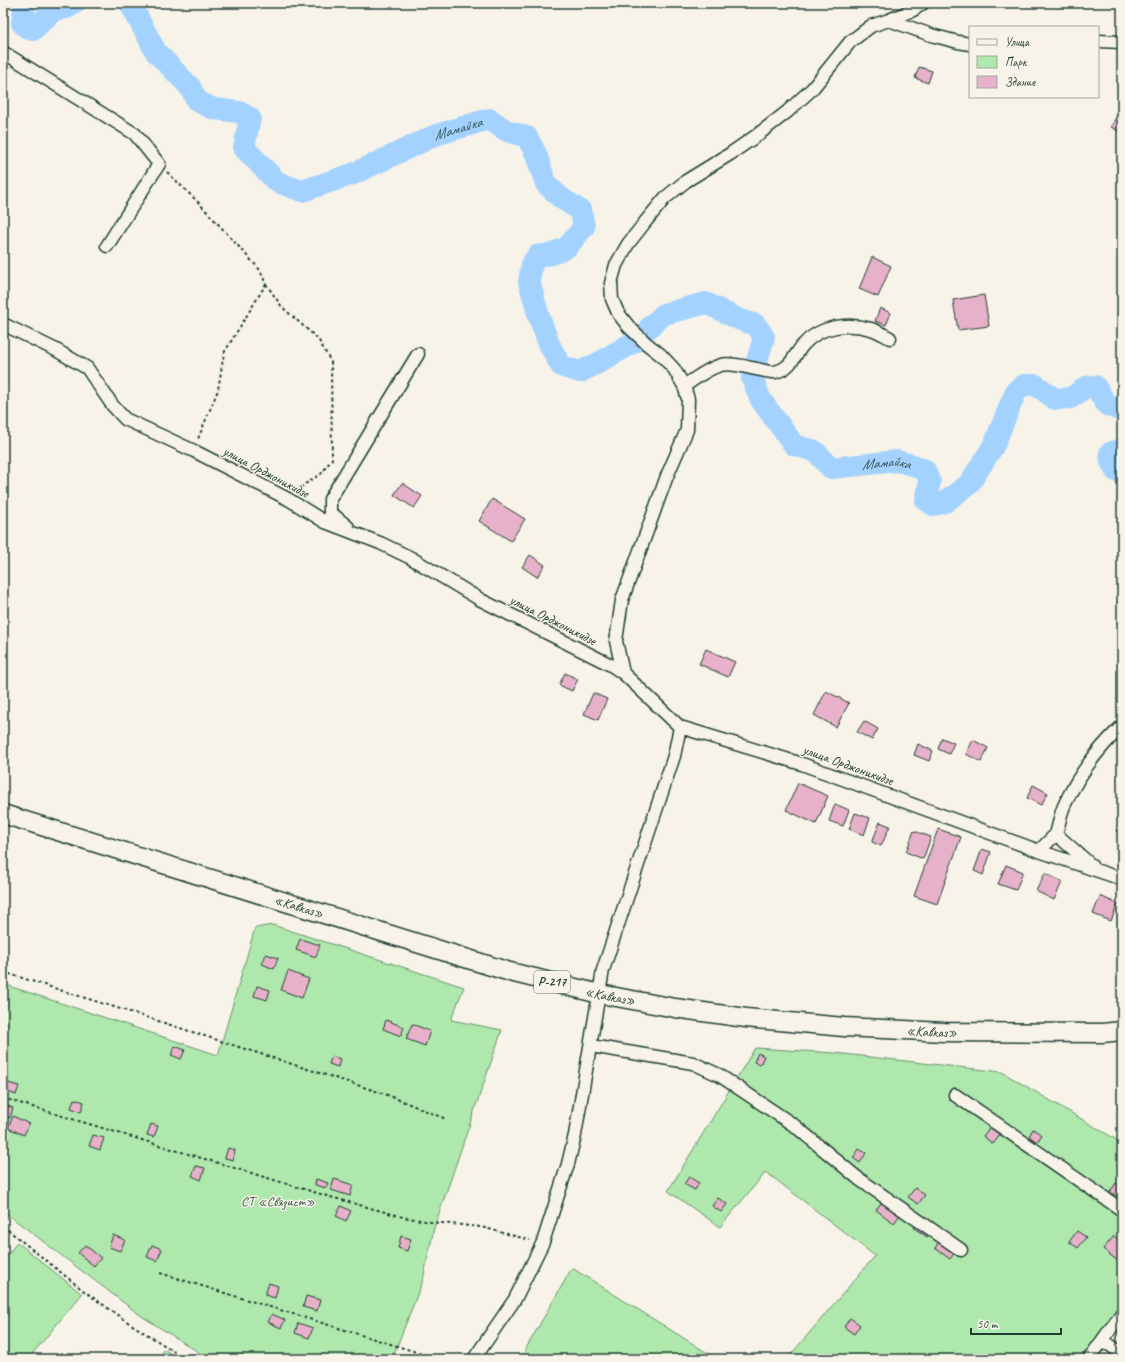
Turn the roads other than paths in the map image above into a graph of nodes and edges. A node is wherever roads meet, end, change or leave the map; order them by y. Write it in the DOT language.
graph roads {
  1 [pos="923,3"];
  2 [pos="889,20"];
  3 [pos="1099,41"];
  4 [pos="1122,42"];
  5 [pos="969,44"];
  6 [pos="3,52"];
  7 [pos="107,246"];
  8 [pos="3,324"];
  9 [pos="890,338"];
  10 [pos="418,354"];
  11 [pos="684,386"];
  12 [pos="357,534"];
  13 [pos="623,673"];
  14 [pos="680,726"];
  15 [pos="1122,726"];
  16 [pos="3,814"];
  17 [pos="1056,834"];
  18 [pos="1039,851"];
  19 [pos="1095,869"];
  20 [pos="1122,879"];
  21 [pos="600,994"];
  22 [pos="1122,1031"];
  23 [pos="591,1046"];
  24 [pos="955,1094"];
  25 [pos="1122,1210"];
  26 [pos="960,1250"];
  27 [pos="1122,1313"];
  28 [pos="1103,1340"];
  29 [pos="1122,1354"];
  30 [pos="474,1359"];
  31 [pos="1089,1359"];
  1 -- 2 [label="street"];
  2 -- 5 [label="street"];
  2 -- 11 [label="street"];
  3 -- 4 [label="street"];
  6 -- 7 [label="street"];
  8 -- 12 [label="street, улица Орджоникидзе"];
  9 -- 11 [label="street"];
  10 -- 12 [label="street"];
  11 -- 13 [label="street"];
  12 -- 13 [label="street, улица Орджоникидзе"];
  13 -- 14 [label="street, улица Орджоникидзе"];
  14 -- 18 [label="street, улица Орджоникидзе"];
  14 -- 21 [label="street"];
  15 -- 17 [label="street"];
  16 -- 21 [label="highway, «Кавказ» / Р-217"];
  17 -- 18 [label="street"];
  17 -- 19 [label="street"];
  18 -- 19 [label="street, улица Орджоникидзе"];
  19 -- 20 [label="street, улица Орджоникидзе"];
  21 -- 22 [label="highway, «Кавказ» / Р-217"];
  21 -- 23 [label="street"];
  23 -- 26 [label="street"];
  23 -- 30 [label="street"];
  24 -- 25 [label="street"];
  27 -- 28 [label="street"];
  28 -- 29 [label="street"];
  28 -- 31 [label="street"];
}
